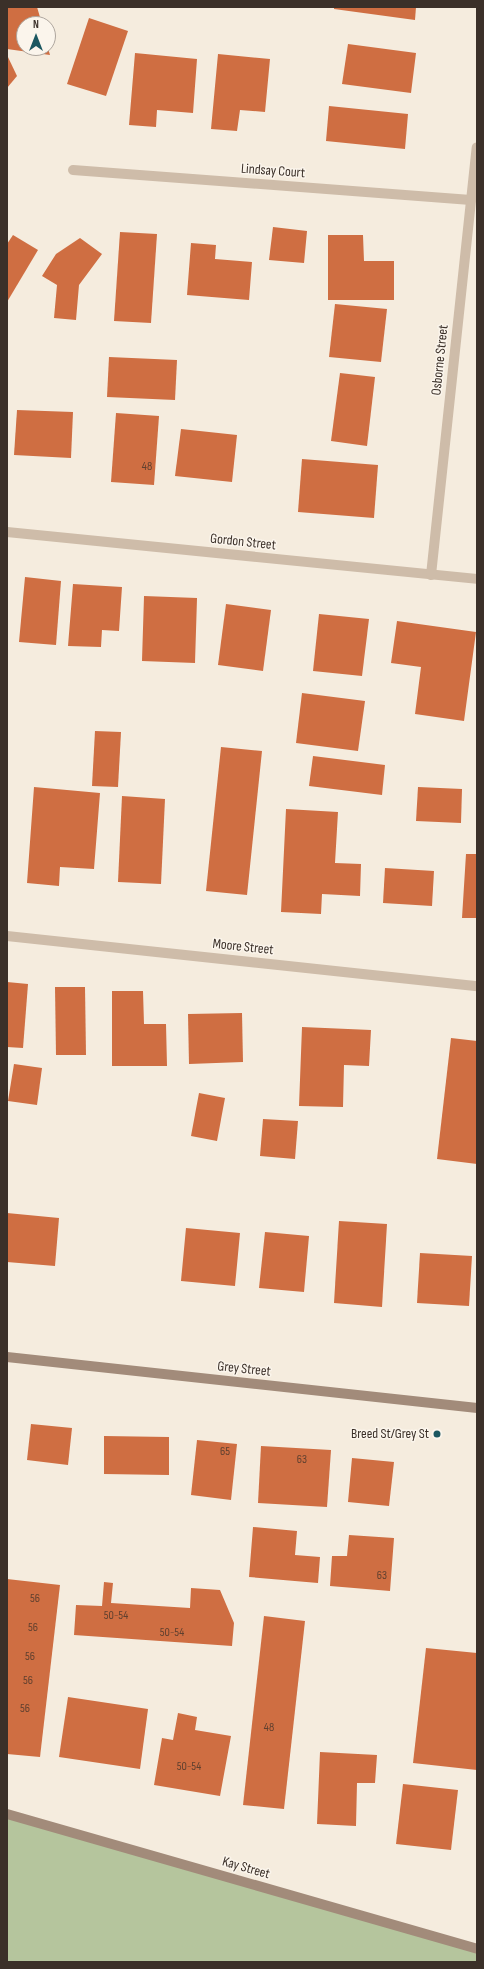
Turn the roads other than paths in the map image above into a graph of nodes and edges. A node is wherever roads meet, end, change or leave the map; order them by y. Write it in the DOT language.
graph roads {
  1 [pos="477,147"];
  2 [pos="73,170"];
  3 [pos="471,200"];
  4 [pos="7,532"];
  5 [pos="431,575"];
  6 [pos="477,579"];
  7 [pos="7,936"];
  8 [pos="477,986"];
  9 [pos="7,1357"];
  10 [pos="477,1408"];
  11 [pos="7,1814"];
  12 [pos="477,1949"];
  1 -- 3 [label="street, Osborne Street"];
  2 -- 3 [label="street, Lindsay Court"];
  3 -- 5 [label="street, Osborne Street"];
  4 -- 5 [label="street, Gordon Street"];
  5 -- 6 [label="street, Gordon Street"];
  7 -- 8 [label="street, Moore Street"];
  9 -- 10 [label="street, Grey Street"];
  11 -- 12 [label="street, Kay Street"];
}
